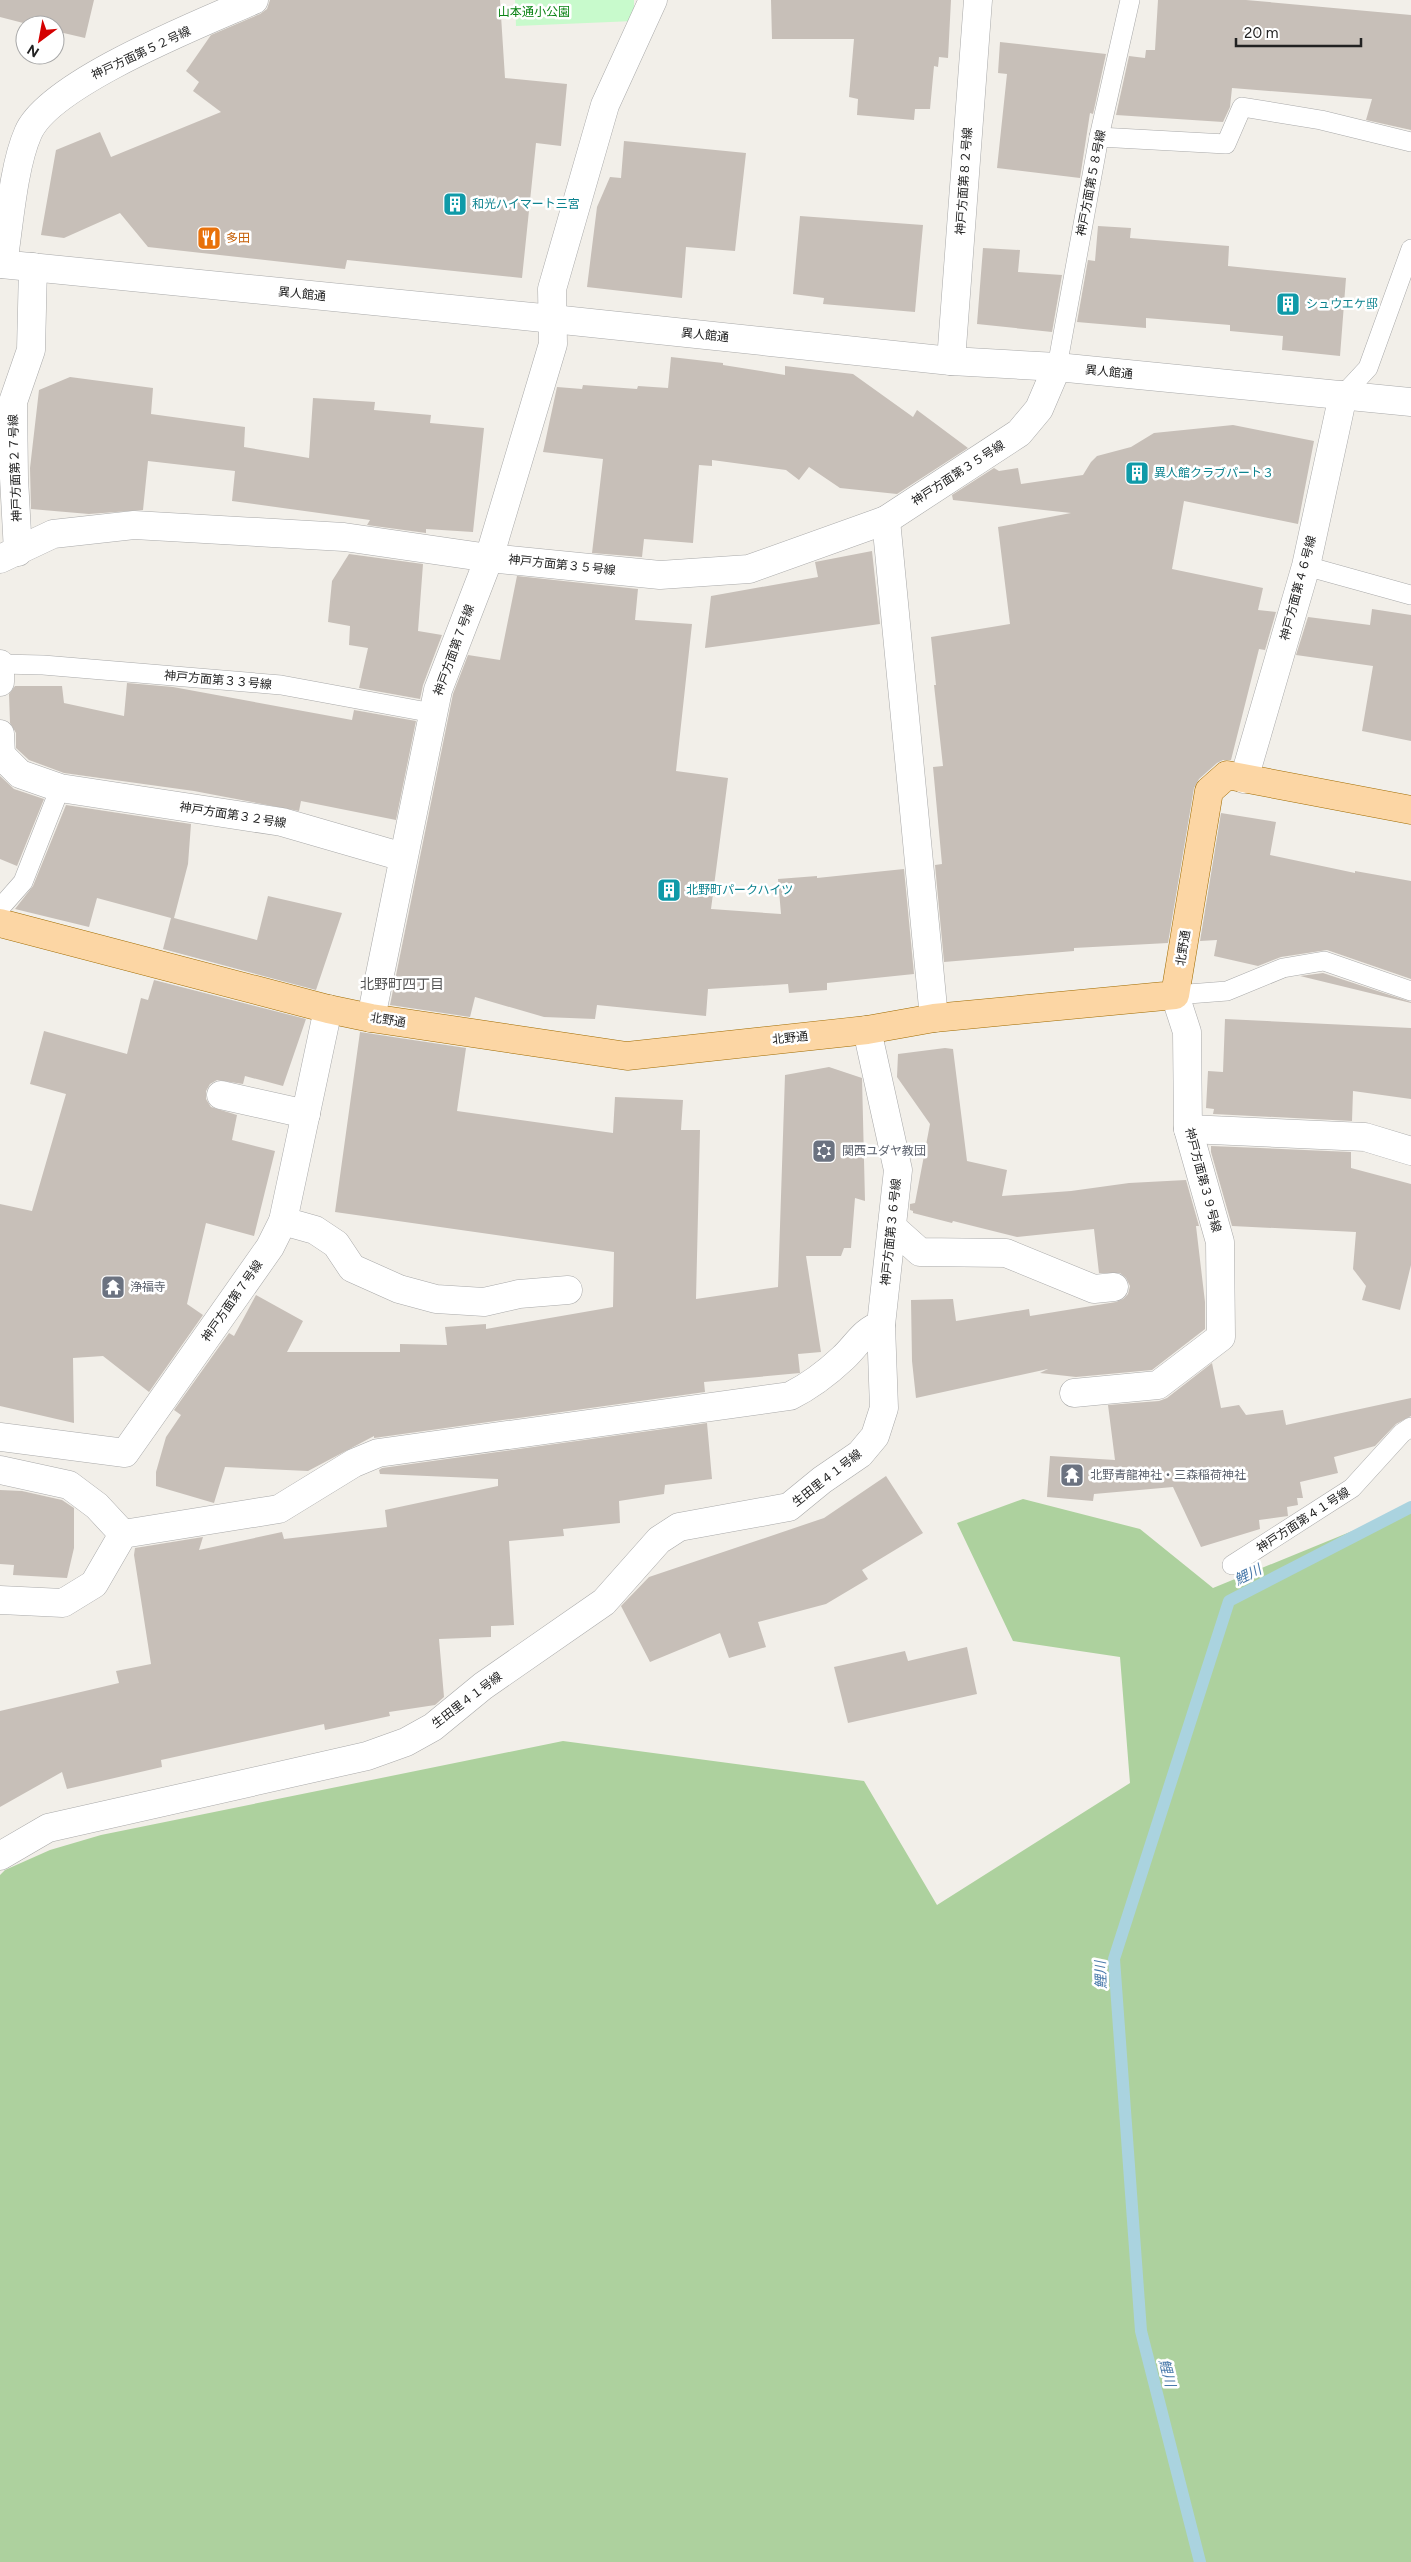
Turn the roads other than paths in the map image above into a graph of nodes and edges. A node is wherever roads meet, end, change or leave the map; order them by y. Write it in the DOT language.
graph roads {
  1 [pos="653,0"];
  2 [pos="978,0"];
  3 [pos="1130,0"];
  4 [pos="244,2"];
  5 [pos="1099,137"];
  6 [pos="1411,142"];
  7 [pos="1411,249"];
  8 [pos="2,264"];
  9 [pos="32,267"];
  10 [pos="553,318"];
  11 [pos="950,361"];
  12 [pos="1057,367"];
  13 [pos="1343,395"];
  14 [pos="1411,402"];
  15 [pos="886,520"];
  16 [pos="9,555"];
  17 [pos="489,558"];
  18 [pos="1306,566"];
  19 [pos="1411,595"];
  20 [pos="0,664"];
  21 [pos="0,682"];
  22 [pos="433,713"];
  23 [pos="0,734"];
  24 [pos="1244,779"];
  25 [pos="60,788"];
  26 [pos="1411,810"];
  27 [pos="403,857"];
  28 [pos="0,908"];
  29 [pos="0,923"];
  30 [pos="1411,992"];
  31 [pos="1175,995"];
  32 [pos="328,1009"];
  33 [pos="370,1018"];
  34 [pos="934,1018"];
  35 [pos="867,1030"];
  36 [pos="221,1095"];
  37 [pos="306,1114"];
  38 [pos="1188,1129"];
  39 [pos="1411,1151"];
  40 [pos="283,1220"];
  41 [pos="892,1227"];
  42 [pos="1114,1286"];
  43 [pos="568,1290"];
  44 [pos="881,1325"];
  45 [pos="1074,1392"];
  46 [pos="1411,1427"];
  47 [pos="876,1436"];
  48 [pos="0,1437"];
  49 [pos="0,1470"];
  50 [pos="122,1534"];
  51 [pos="1232,1565"];
  52 [pos="0,1600"];
  53 [pos="0,1856"];
  1 -- 10 [label="street, 神戸方面第７号線"];
  2 -- 11 [label="street, 神戸方面第８２号線"];
  3 -- 5 [label="lane, 神戸方面第５８号線"];
  4 -- 8 [label="street, 神戸方面第５２号線"];
  5 -- 6 [label="lane"];
  5 -- 12 [label="lane, 神戸方面第５８号線"];
  7 -- 13 [label="lane"];
  8 -- 9 [label="street, 異人館通"];
  9 -- 10 [label="street, 異人館通"];
  9 -- 16 [label="street, 神戸方面第２７号線"];
  10 -- 11 [label="street, 異人館通"];
  10 -- 17 [label="street, 神戸方面第７号線"];
  11 -- 12 [label="street, 異人館通"];
  12 -- 13 [label="street, 異人館通"];
  12 -- 15 [label="street, 神戸方面第３５号線"];
  13 -- 14 [label="street, 異人館通"];
  13 -- 18 [label="street, 神戸方面第４６号線"];
  15 -- 17 [label="street, 神戸方面第３５号線"];
  15 -- 34 [label="street"];
  16 -- 17 [label="street, 神戸方面第３５号線"];
  17 -- 22 [label="street, 神戸方面第７号線"];
  18 -- 19 [label="lane"];
  18 -- 24 [label="street, 神戸方面第４６号線"];
  20 -- 21 [label="street"];
  20 -- 22 [label="lane, 神戸方面第３３号線"];
  22 -- 27 [label="street, 神戸方面第７号線"];
  23 -- 25 [label="street"];
  24 -- 26 [label="main road, 北野通"];
  24 -- 31 [label="main road, 北野通"];
  25 -- 27 [label="street, 神戸方面第３２号線"];
  25 -- 28 [label="lane"];
  27 -- 33 [label="street, 神戸方面第７号線"];
  29 -- 32 [label="main road, 北野通"];
  30 -- 31 [label="lane"];
  31 -- 34 [label="main road, 北野通"];
  31 -- 38 [label="street, 神戸方面第３９号線"];
  32 -- 33 [label="main road, 北野通"];
  32 -- 37 [label="street, 神戸方面第７号線"];
  33 -- 35 [label="main road, 北野通"];
  34 -- 35 [label="main road, 北野通"];
  35 -- 41 [label="street, 神戸方面第３６号線"];
  36 -- 37 [label="street"];
  37 -- 40 [label="street, 神戸方面第７号線"];
  38 -- 39 [label="street"];
  38 -- 45 [label="street, 神戸方面第３９号線"];
  40 -- 43 [label="street"];
  40 -- 48 [label="street, 神戸方面第７号線"];
  41 -- 42 [label="street"];
  41 -- 44 [label="street, 神戸方面第３６号線"];
  44 -- 47 [label="street, 神戸方面第３６号線"];
  44 -- 50 [label="street"];
  46 -- 51 [label="lane, 神戸方面第４１号線"];
  47 -- 53 [label="street, 生田里４１号線"];
  49 -- 50 [label="street"];
  50 -- 52 [label="street"];
}
